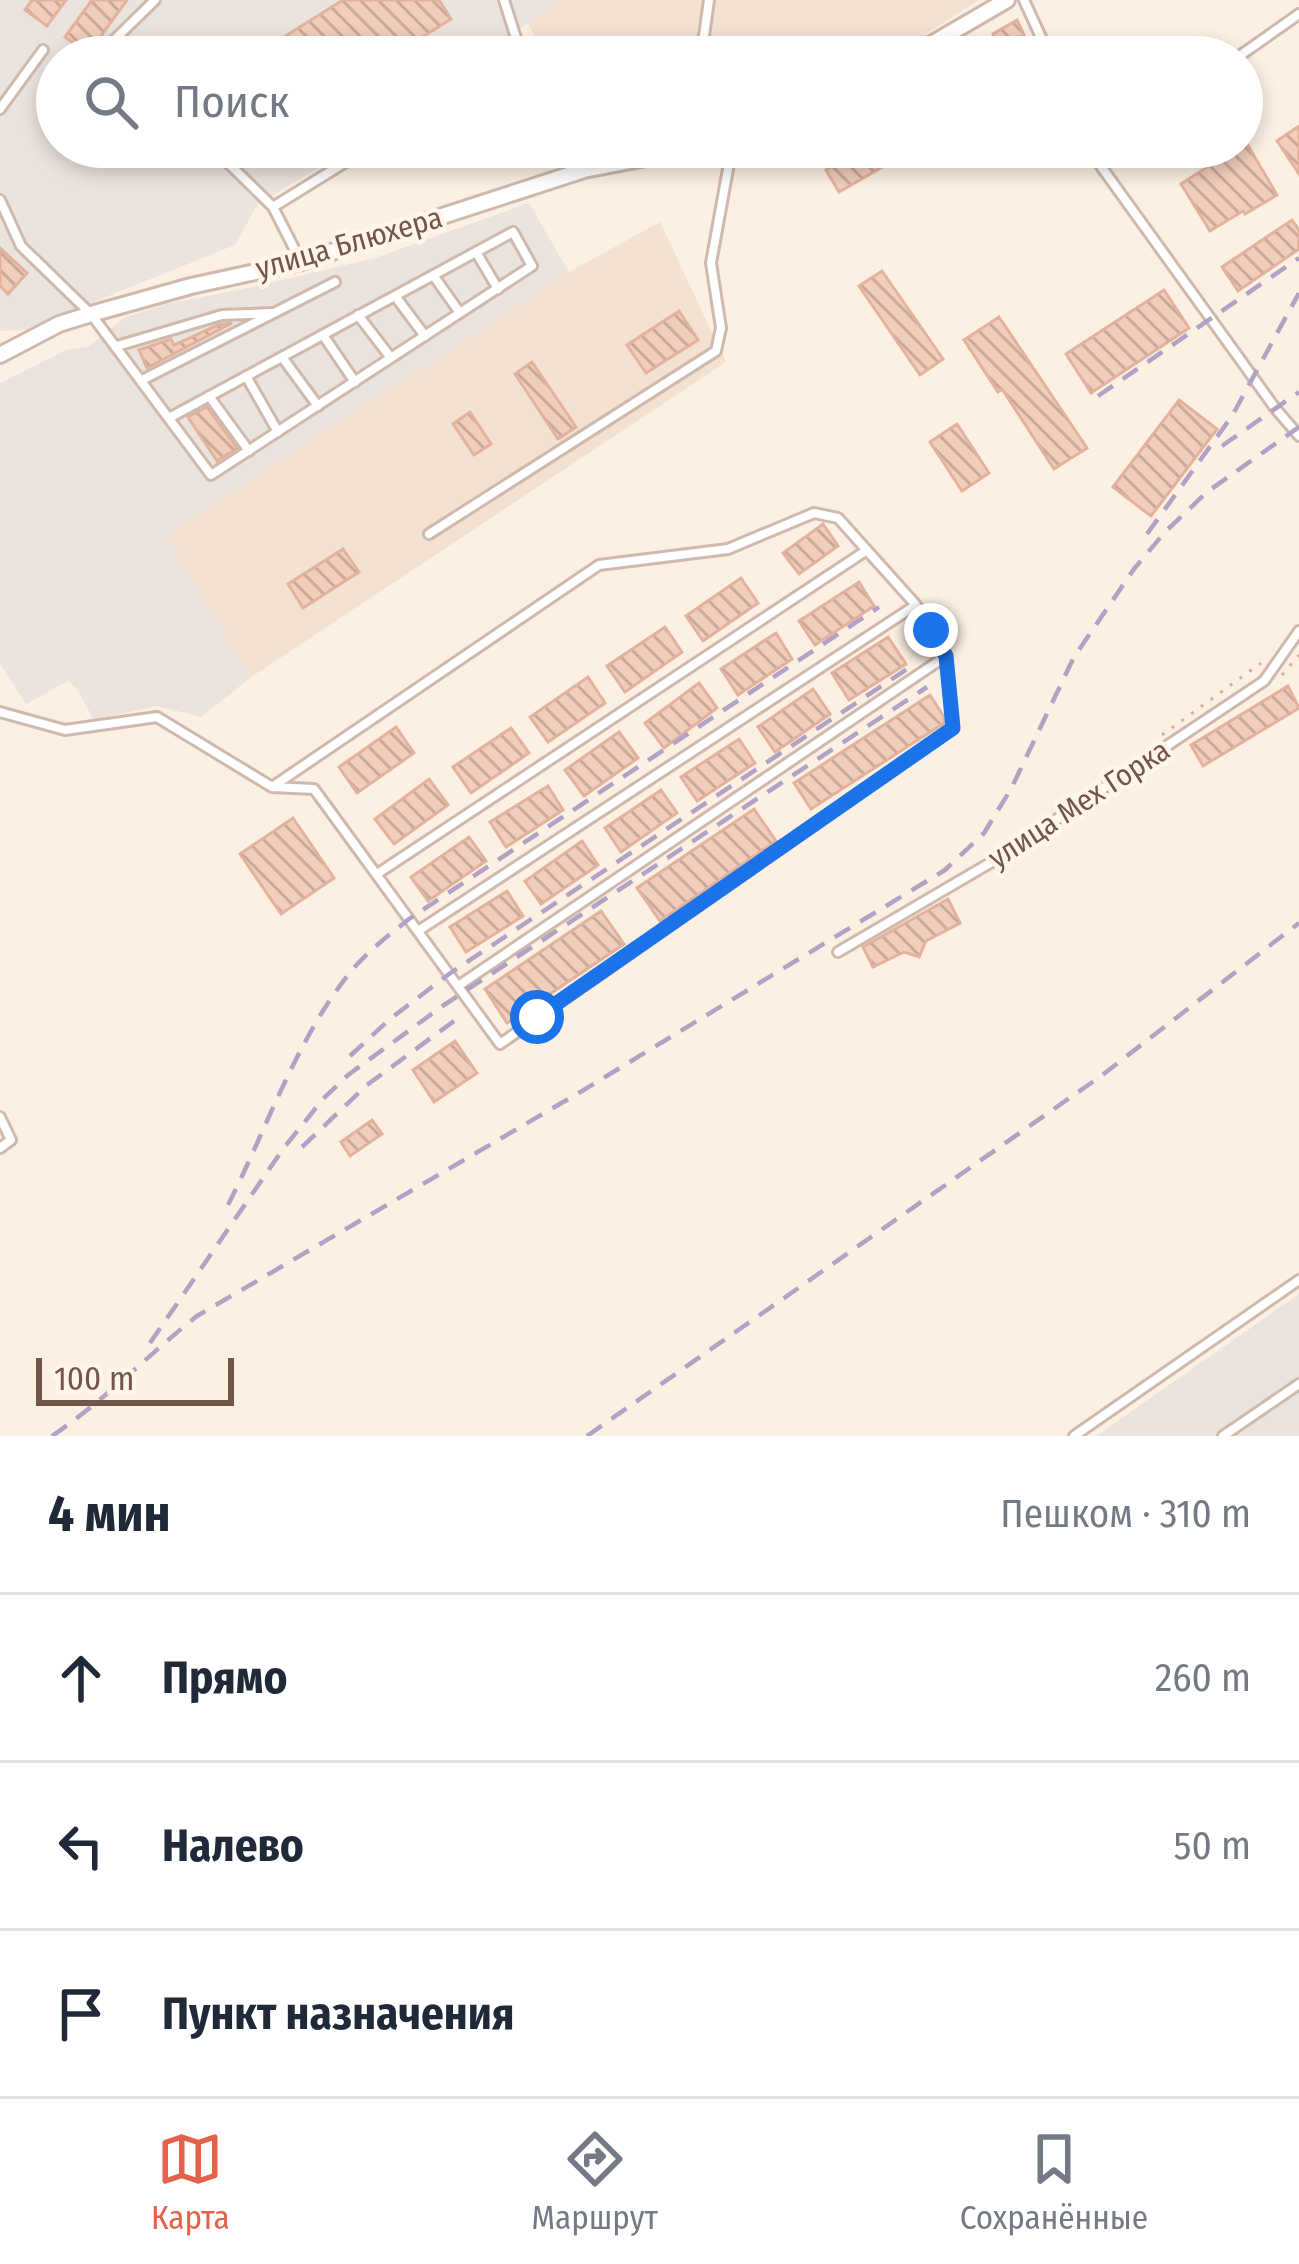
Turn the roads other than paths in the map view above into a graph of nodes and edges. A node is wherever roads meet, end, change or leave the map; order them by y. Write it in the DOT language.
graph roads {
  1 [pos="154,0"];
  2 [pos="504,0"];
  3 [pos="709,0"];
  4 [pos="1007,0"];
  5 [pos="1024,0"];
  6 [pos="1299,14"];
  7 [pos="118,36"];
  8 [pos="515,36"];
  9 [pos="704,36"];
  10 [pos="944,36"];
  11 [pos="1040,36"];
  12 [pos="1263,39"];
  13 [pos="36,60"];
  14 [pos="0,109"];
  15 [pos="233,168"];
  16 [pos="336,168"];
  17 [pos="594,168"];
  18 [pos="728,168"];
  19 [pos="1102,168"];
  20 [pos="584,170"];
  21 [pos="0,200"];
  22 [pos="273,207"];
  23 [pos="476,252"];
  24 [pos="301,262"];
  25 [pos="433,275"];
  26 [pos="334,283"];
  27 [pos="498,289"];
  28 [pos="395,296"];
  29 [pos="460,313"];
  30 [pos="91,314"];
  31 [pos="274,314"];
  32 [pos="358,316"];
  33 [pos="323,335"];
  34 [pos="425,336"];
  35 [pos="117,346"];
  36 [pos="0,355"];
  37 [pos="282,356"];
  38 [pos="391,358"];
  39 [pos="246,376"];
  40 [pos="142,380"];
  41 [pos="355,382"];
  42 [pos="209,396"];
  43 [pos="318,406"];
  44 [pos="169,418"];
  45 [pos="278,432"];
  46 [pos="1299,436"];
  47 [pos="249,451"];
  48 [pos="429,534"];
  49 [pos="867,550"];
  50 [pos="916,605"];
  51 [pos="1299,631"];
  52 [pos="946,656"];
  53 [pos="0,712"];
  54 [pos="272,787"];
  55 [pos="377,874"];
  56 [pos="418,931"];
  57 [pos="838,952"];
  58 [pos="458,986"];
  59 [pos="0,1117"];
  60 [pos="0,1148"];
  61 [pos="1299,1280"];
  62 [pos="1299,1384"];
  63 [pos="1074,1436"];
  64 [pos="1222,1436"];
  1 -- 7 [label="lane"];
  2 -- 8 [label="lane"];
  3 -- 9 [label="lane"];
  4 -- 10 [label="street"];
  5 -- 11 [label="lane"];
  6 -- 12 [label="lane"];
  13 -- 14 [label="lane"];
  15 -- 22 [label="lane"];
  16 -- 22 [label="lane"];
  17 -- 20 [label="street, улица Блюхера"];
  18 -- 48 [label="lane"];
  19 -- 46 [label="lane"];
  20 -- 24 [label="street, улица Блюхера"];
  21 -- 30 [label="lane"];
  22 -- 24 [label="lane"];
  23 -- 25 [label="lane"];
  23 -- 27 [label="lane"];
  23 -- 27 [label="lane"];
  24 -- 30 [label="street, улица Блюхера"];
  25 -- 28 [label="lane"];
  25 -- 29 [label="lane"];
  26 -- 31 [label="lane"];
  27 -- 29 [label="lane"];
  28 -- 32 [label="lane"];
  28 -- 34 [label="lane"];
  29 -- 34 [label="lane"];
  30 -- 35 [label="lane"];
  30 -- 36 [label="street, улица Блюхера"];
  31 -- 35 [label="lane"];
  31 -- 40 [label="lane"];
  32 -- 33 [label="lane"];
  32 -- 38 [label="lane"];
  33 -- 37 [label="lane"];
  33 -- 41 [label="lane"];
  34 -- 38 [label="lane"];
  35 -- 40 [label="lane"];
  37 -- 39 [label="lane"];
  37 -- 43 [label="lane"];
  38 -- 41 [label="lane"];
  39 -- 42 [label="lane"];
  39 -- 45 [label="lane"];
  40 -- 44 [label="lane"];
  41 -- 43 [label="lane"];
  42 -- 44 [label="lane"];
  42 -- 47 [label="lane"];
  43 -- 45 [label="lane"];
  44 -- 47 [label="lane"];
  45 -- 47 [label="lane"];
  49 -- 50 [label="lane"];
  49 -- 54 [label="lane"];
  49 -- 55 [label="lane"];
  50 -- 52 [label="lane"];
  50 -- 56 [label="lane"];
  51 -- 57 [label="lane, улица Мех Горка"];
  52 -- 58 [label="lane"];
  52 -- 58 [label="lane"];
  53 -- 54 [label="lane"];
  54 -- 55 [label="lane"];
  55 -- 56 [label="lane"];
  56 -- 58 [label="lane"];
  59 -- 60 [label="lane"];
  61 -- 63 [label="lane"];
  62 -- 64 [label="lane"];
}
